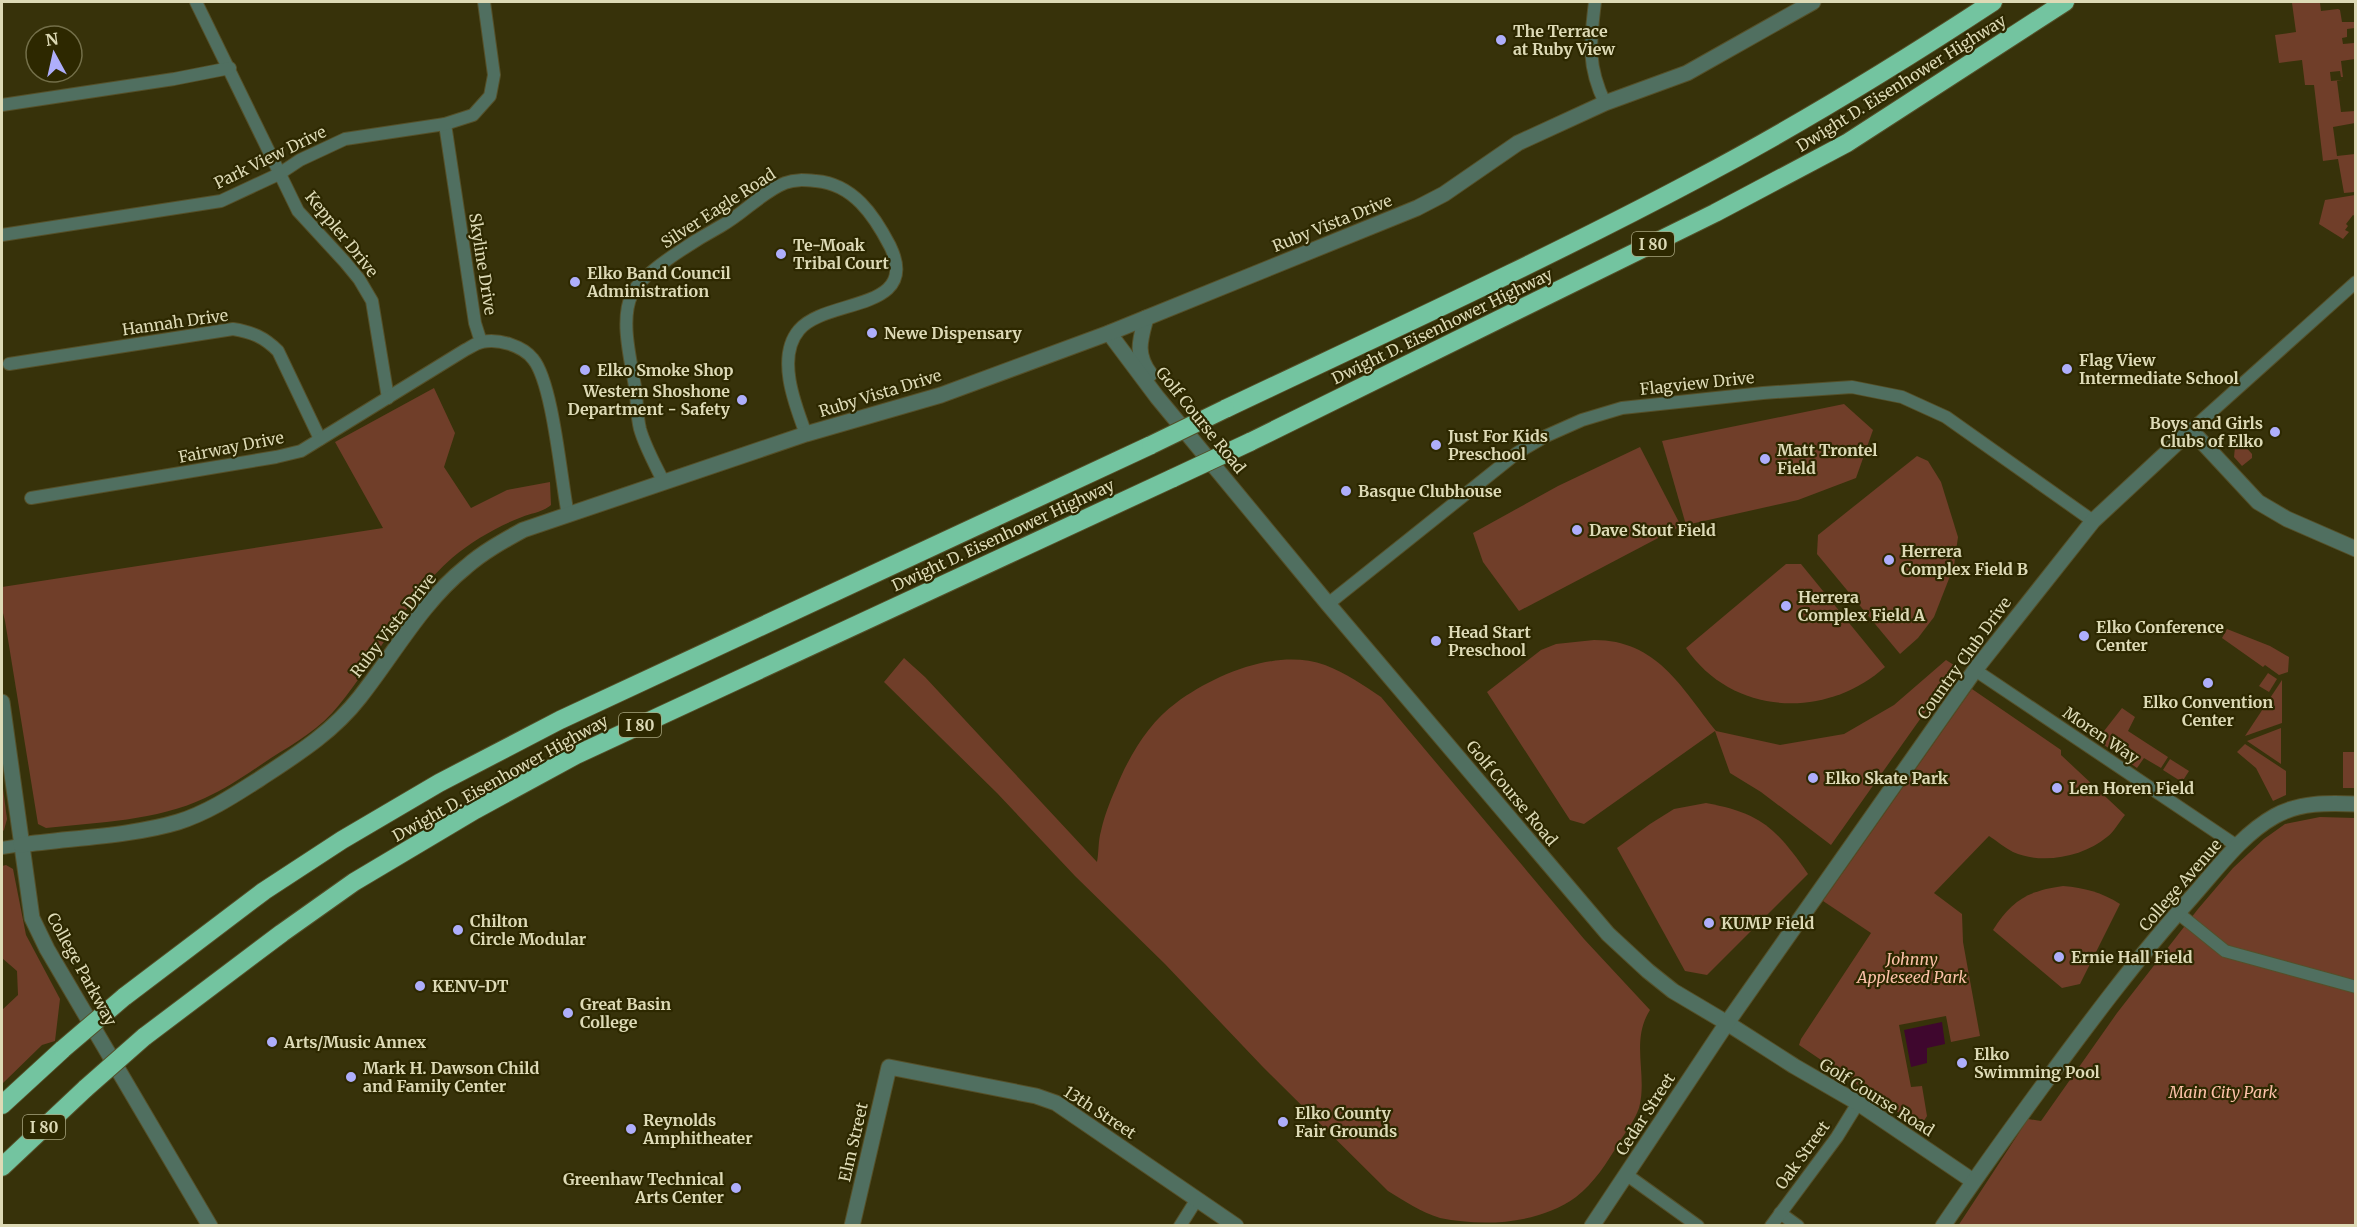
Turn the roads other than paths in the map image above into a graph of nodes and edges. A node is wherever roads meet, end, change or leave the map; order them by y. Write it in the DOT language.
graph roads {
  1 [pos="196,2"];
  2 [pos="484,2"];
  3 [pos="1594,2"];
  4 [pos="1992,2"];
  5 [pos="2065,2"];
  6 [pos="2071,2"];
  7 [pos="1803,4"];
  8 [pos="2041,19"];
  9 [pos="230,68"];
  10 [pos="1605,103"];
  11 [pos="2,105"];
  12 [pos="445,124"];
  13 [pos="279,174"];
  14 [pos="2,235"];
  15 [pos="2355,282"];
  16 [pos="1146,318"];
  17 [pos="1109,333"];
  18 [pos="481,342"];
  19 [pos="9,364"];
  20 [pos="388,398"];
  21 [pos="1175,418"];
  22 [pos="2191,430"];
  23 [pos="806,434"];
  24 [pos="320,440"];
  25 [pos="664,483"];
  26 [pos="31,498"];
  27 [pos="568,515"];
  28 [pos="2093,521"];
  29 [pos="2355,549"];
  30 [pos="1328,604"];
  31 [pos="1975,670"];
  32 [pos="2,702"];
  33 [pos="2355,804"];
  34 [pos="21,845"];
  35 [pos="2237,846"];
  36 [pos="2,848"];
  37 [pos="2178,913"];
  38 [pos="2355,987"];
  39 [pos="1727,1023"];
  40 [pos="889,1067"];
  41 [pos="1858,1103"];
  42 [pos="2,1105"];
  43 [pos="2,1167"];
  44 [pos="1627,1175"];
  45 [pos="1973,1181"];
  46 [pos="1197,1199"];
  47 [pos="1780,1213"];
  48 [pos="210,1226"];
  49 [pos="852,1226"];
  50 [pos="1180,1226"];
  51 [pos="1236,1226"];
  52 [pos="1592,1226"];
  53 [pos="1698,1226"];
  54 [pos="1771,1226"];
  55 [pos="1798,1226"];
  56 [pos="1943,1226"];
  1 -- 9 [label="street, Keppler Drive"];
  2 -- 12 [label="street"];
  3 -- 10 [label="street"];
  4 -- 42 [label="highway, Dwight D. Eisenhower Highway / I 80, bridge"];
  5 -- 8 [label="highway, Dwight D. Eisenhower Highway / I 80"];
  6 -- 8 [label="highway"];
  7 -- 10 [label="street, Ruby Vista Drive"];
  8 -- 43 [label="highway, Dwight D. Eisenhower Highway / I 80, bridge"];
  9 -- 11 [label="street"];
  9 -- 13 [label="street, Keppler Drive"];
  10 -- 16 [label="street, Ruby Vista Drive"];
  12 -- 13 [label="street, Park View Drive"];
  12 -- 18 [label="street, Skyline Drive"];
  13 -- 14 [label="street, Park View Drive"];
  13 -- 20 [label="street, Keppler Drive"];
  15 -- 22 [label="street, Country Club Drive"];
  16 -- 17 [label="street, Ruby Vista Drive"];
  16 -- 21 [label="street"];
  17 -- 21 [label="street, Golf Course Road"];
  17 -- 23 [label="street, Ruby Vista Drive"];
  18 -- 20 [label="street, Fairway Drive"];
  18 -- 27 [label="street"];
  19 -- 24 [label="street, Hannah Drive"];
  20 -- 24 [label="street, Fairway Drive"];
  21 -- 30 [label="street, Golf Course Road"];
  22 -- 28 [label="street, Country Club Drive"];
  22 -- 29 [label="street"];
  23 -- 25 [label="street, Ruby Vista Drive"];
  23 -- 25 [label="street, Silver Eagle Road"];
  24 -- 26 [label="street, Fairway Drive"];
  25 -- 27 [label="street, Ruby Vista Drive"];
  27 -- 34 [label="street, Ruby Vista Drive"];
  28 -- 30 [label="street, Flagview Drive"];
  28 -- 31 [label="street, Country Club Drive"];
  30 -- 39 [label="street, Golf Course Road"];
  31 -- 35 [label="street, Moren Way"];
  31 -- 39 [label="street, Country Club Drive"];
  32 -- 34 [label="street, College Parkway"];
  33 -- 35 [label="street, College Avenue"];
  34 -- 36 [label="street, Ruby Vista Drive"];
  34 -- 48 [label="street, College Parkway"];
  35 -- 37 [label="street, College Avenue"];
  37 -- 38 [label="street"];
  37 -- 45 [label="street, College Avenue"];
  39 -- 41 [label="street, Golf Course Road"];
  39 -- 44 [label="street, Cedar Street"];
  40 -- 46 [label="street, 13th Street"];
  40 -- 49 [label="street, Elm Street"];
  41 -- 45 [label="street, Golf Course Road"];
  41 -- 47 [label="street, Oak Street"];
  44 -- 52 [label="street, Cedar Street"];
  44 -- 53 [label="street"];
  45 -- 56 [label="street, College Avenue"];
  46 -- 50 [label="street"];
  46 -- 51 [label="street, 13th Street"];
  47 -- 54 [label="street, Oak Street"];
  47 -- 55 [label="street"];
}
